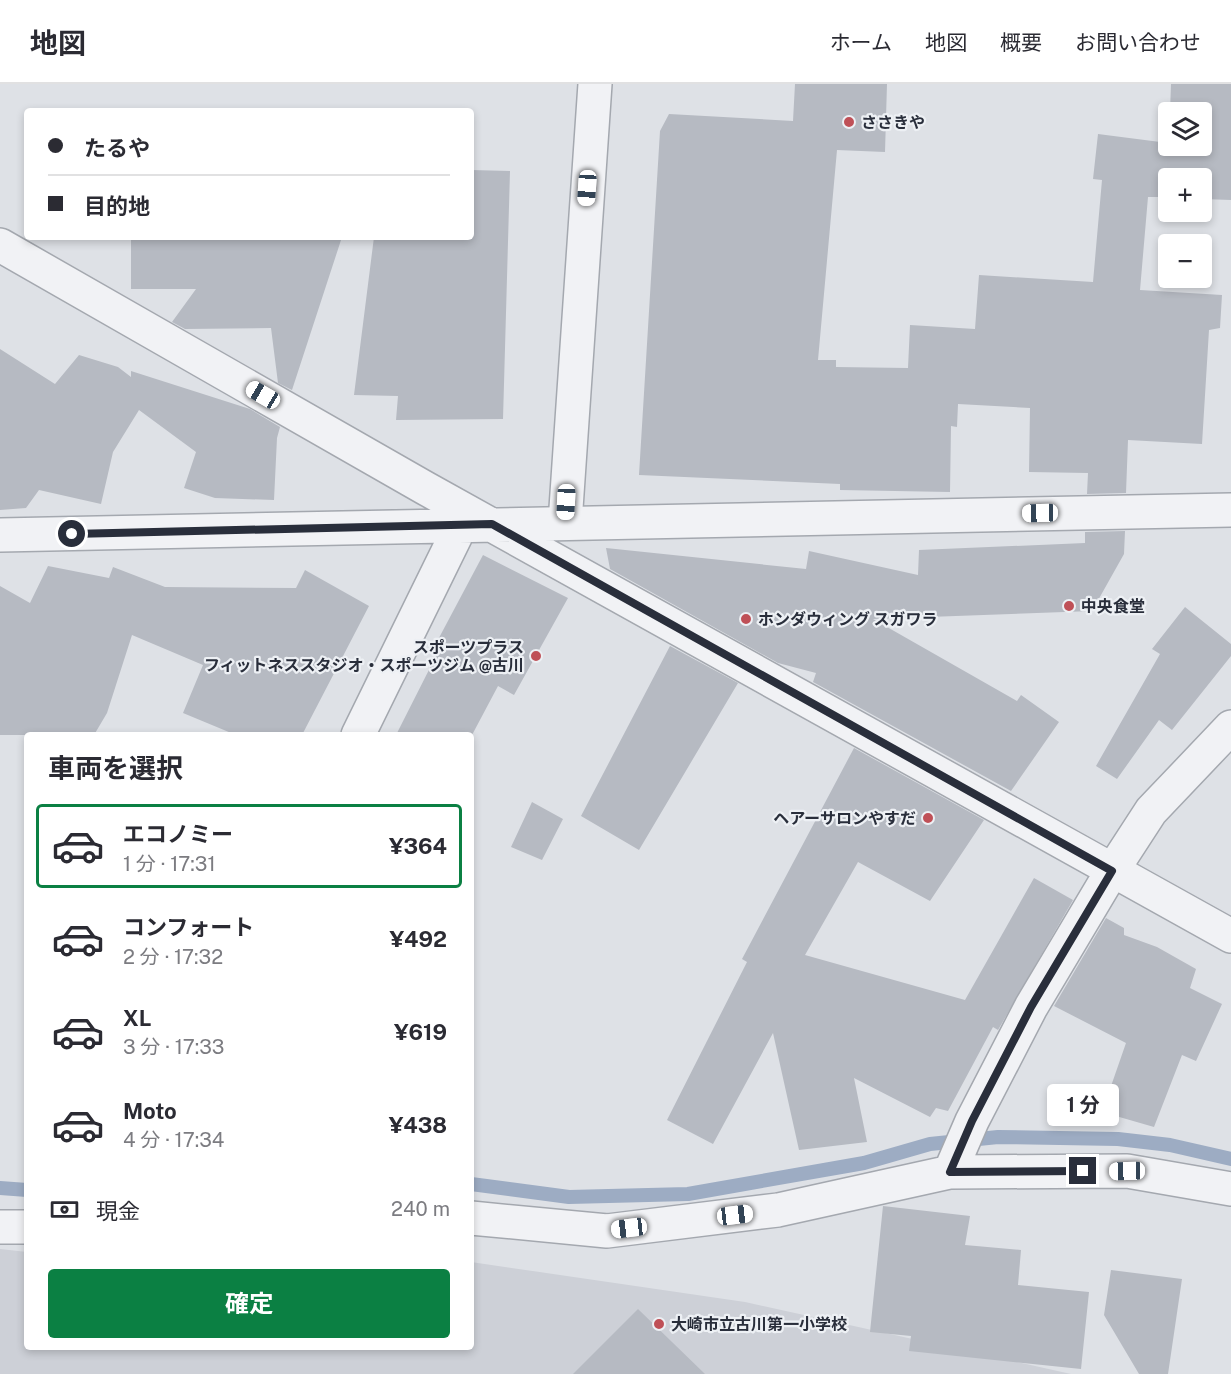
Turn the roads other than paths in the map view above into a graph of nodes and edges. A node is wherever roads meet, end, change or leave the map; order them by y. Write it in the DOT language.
graph roads {
  1 [pos="595,84"];
  2 [pos="0,244"];
  3 [pos="1231,510"];
  4 [pos="565,523"];
  5 [pos="477,524"];
  6 [pos="0,535"];
  7 [pos="1231,728"];
  8 [pos="360,732"];
  9 [pos="1112,871"];
  10 [pos="1231,936"];
  11 [pos="952,1165"];
  12 [pos="1231,1189"];
  13 [pos="474,1218"];
  14 [pos="0,1227"];
  15 [pos="24,1227"];
  1 -- 4 [label="street"];
  2 -- 5 [label="street"];
  3 -- 4 [label="street"];
  4 -- 5 [label="street"];
  5 -- 6 [label="street"];
  5 -- 8 [label="street"];
  5 -- 9 [label="street"];
  7 -- 9 [label="street"];
  9 -- 10 [label="street"];
  9 -- 11 [label="street"];
  11 -- 12 [label="street"];
  11 -- 13 [label="street"];
  14 -- 15 [label="street"];
}
